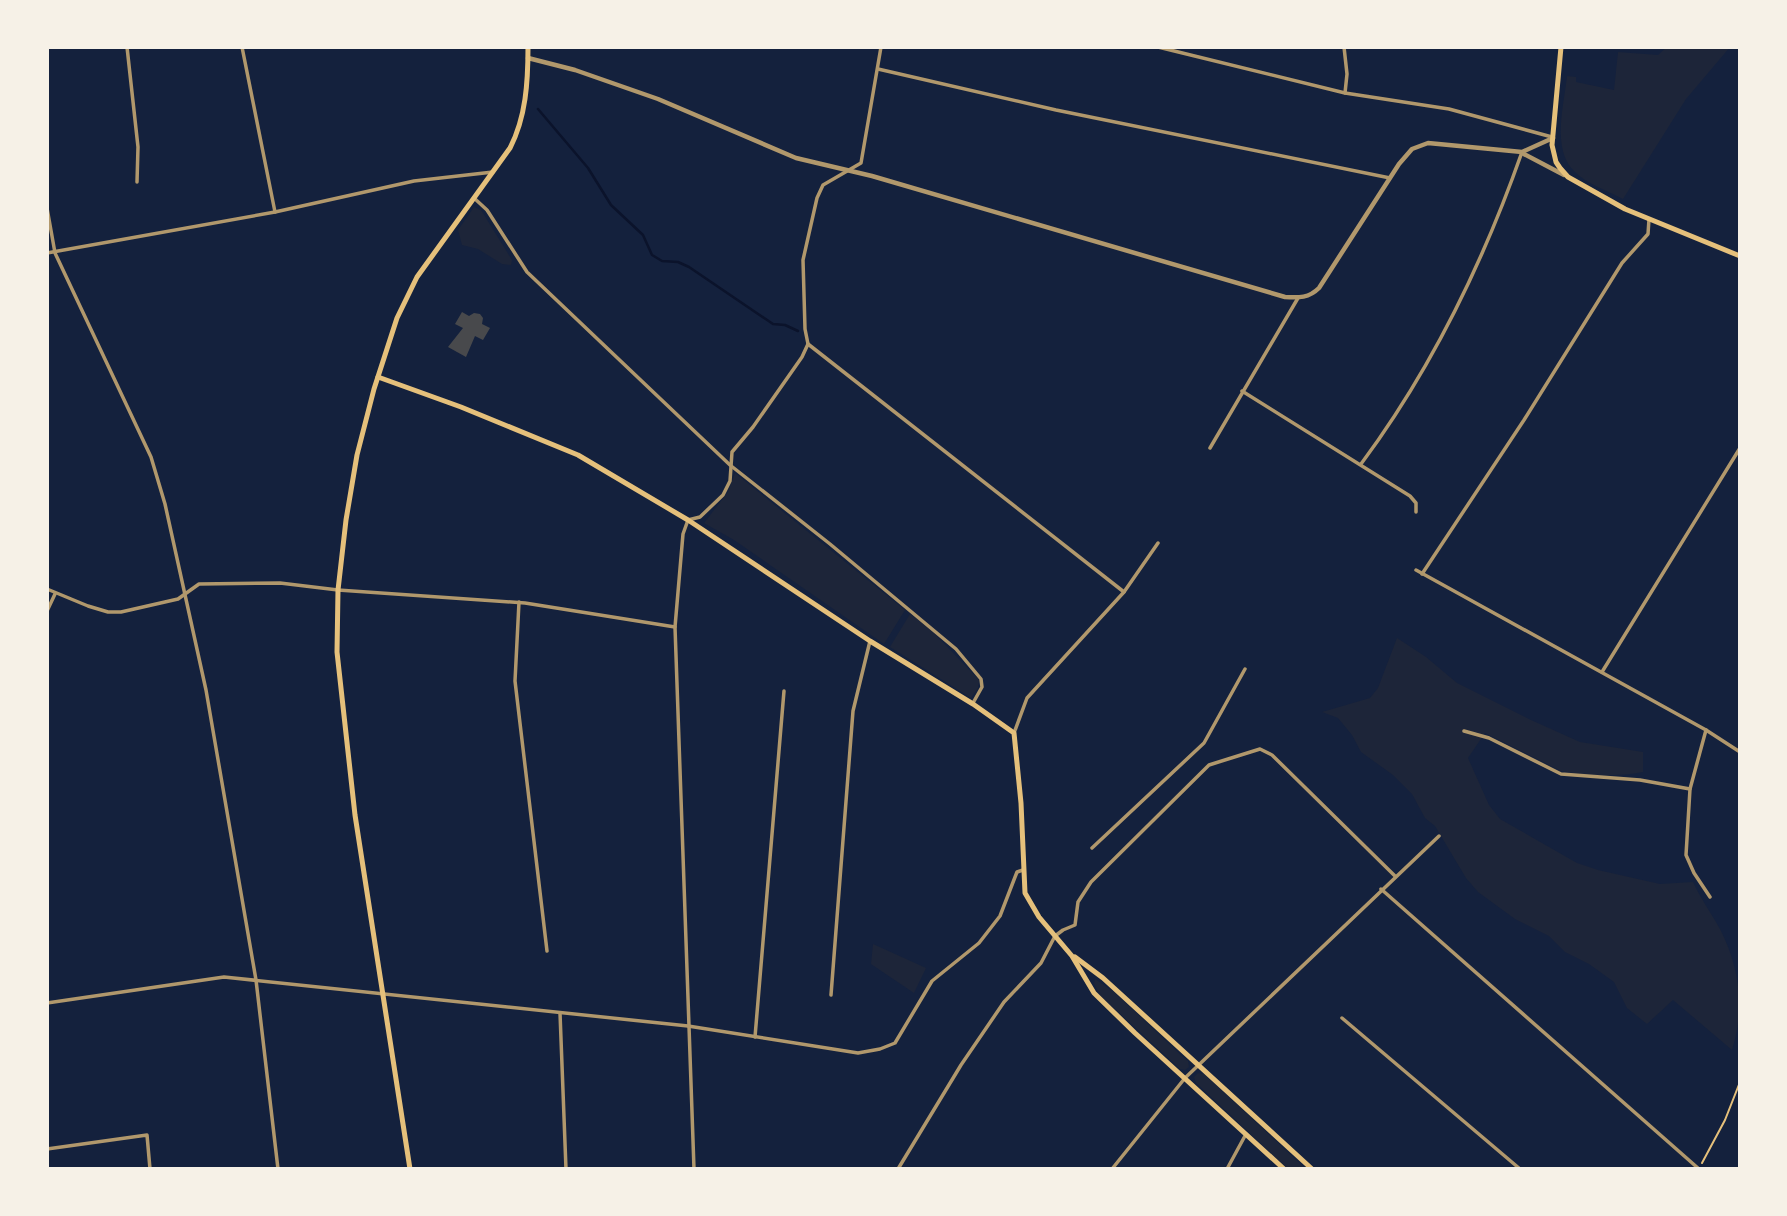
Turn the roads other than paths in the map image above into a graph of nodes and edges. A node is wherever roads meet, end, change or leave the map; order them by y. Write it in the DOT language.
graph roads {
  1 [pos="127,47"];
  2 [pos="242,47"];
  3 [pos="528,47"];
  4 [pos="881,47"];
  5 [pos="1158,47"];
  6 [pos="1344,47"];
  7 [pos="1561,47"];
  8 [pos="528,58"];
  9 [pos="878,69"];
  10 [pos="1345,93"];
  11 [pos="1553,138"];
  12 [pos="1522,152"];
  13 [pos="845,171"];
  14 [pos="493,172"];
  15 [pos="1568,177"];
  16 [pos="1390,178"];
  17 [pos="137,182"];
  18 [pos="474,198"];
  19 [pos="47,208"];
  20 [pos="275,212"];
  21 [pos="1649,219"];
  22 [pos="47,253"];
  23 [pos="55,253"];
  24 [pos="1740,256"];
  25 [pos="1298,298"];
  26 [pos="808,344"];
  27 [pos="377,377"];
  28 [pos="1242,391"];
  29 [pos="1740,447"];
  30 [pos="1210,448"];
  31 [pos="1361,464"];
  32 [pos="730,465"];
  33 [pos="1416,512"];
  34 [pos="688,520"];
  35 [pos="1158,543"];
  36 [pos="1416,570"];
  37 [pos="1422,574"];
  38 [pos="47,589"];
  39 [pos="338,590"];
  40 [pos="1124,592"];
  41 [pos="185,593"];
  42 [pos="55,594"];
  43 [pos="519,602"];
  44 [pos="47,611"];
  45 [pos="675,627"];
  46 [pos="870,640"];
  47 [pos="1245,669"];
  48 [pos="1602,672"];
  49 [pos="785,691"];
  50 [pos="973,704"];
  51 [pos="1706,730"];
  52 [pos="1464,731"];
  53 [pos="1014,733"];
  54 [pos="1740,752"];
  55 [pos="1690,789"];
  56 [pos="1439,836"];
  57 [pos="1092,848"];
  58 [pos="1023,870"];
  59 [pos="1395,876"];
  60 [pos="1381,889"];
  61 [pos="1710,897"];
  62 [pos="1055,936"];
  63 [pos="547,951"];
  64 [pos="1072,956"];
  65 [pos="256,980"];
  66 [pos="384,995"];
  67 [pos="831,995"];
  68 [pos="47,1003"];
  69 [pos="560,1013"];
  70 [pos="1342,1018"];
  71 [pos="688,1026"];
  72 [pos="755,1037"];
  73 [pos="1198,1065"];
  74 [pos="1185,1078"];
  75 [pos="1246,1134"];
  76 [pos="47,1149"];
  77 [pos="150,1169"];
  78 [pos="278,1169"];
  79 [pos="410,1169"];
  80 [pos="566,1169"];
  81 [pos="694,1169"];
  82 [pos="898,1169"];
  83 [pos="1112,1169"];
  84 [pos="1227,1169"];
  85 [pos="1284,1169"];
  86 [pos="1312,1169"];
  87 [pos="1520,1169"];
  88 [pos="1700,1169"];
  1 -- 17 [label="street"];
  2 -- 20 [label="street"];
  3 -- 8 [label="main road"];
  4 -- 9 [label="street"];
  5 -- 10 [label="street"];
  6 -- 10 [label="street"];
  7 -- 11 [label="main road"];
  8 -- 13 [label="street"];
  8 -- 14 [label="main road"];
  9 -- 13 [label="street"];
  9 -- 16 [label="street"];
  10 -- 11 [label="street"];
  11 -- 12 [label="street"];
  11 -- 15 [label="main road"];
  12 -- 15 [label="street"];
  12 -- 16 [label="street"];
  12 -- 31 [label="street"];
  13 -- 25 [label="street"];
  13 -- 26 [label="street"];
  14 -- 18 [label="main road"];
  14 -- 20 [label="street"];
  15 -- 21 [label="main road"];
  16 -- 25 [label="street"];
  18 -- 27 [label="main road"];
  18 -- 32 [label="street"];
  19 -- 23 [label="street"];
  20 -- 23 [label="street"];
  21 -- 24 [label="main road"];
  21 -- 37 [label="street"];
  22 -- 23 [label="street"];
  23 -- 41 [label="street"];
  25 -- 28 [label="street"];
  26 -- 32 [label="street"];
  26 -- 40 [label="street"];
  27 -- 34 [label="main road"];
  27 -- 39 [label="main road"];
  28 -- 30 [label="street"];
  28 -- 31 [label="street"];
  29 -- 48 [label="street"];
  31 -- 33 [label="street"];
  32 -- 34 [label="street"];
  32 -- 50 [label="street"];
  34 -- 45 [label="street"];
  34 -- 46 [label="main road"];
  35 -- 40 [label="street"];
  36 -- 37 [label="street"];
  37 -- 48 [label="street"];
  38 -- 42 [label="street"];
  39 -- 41 [label="street"];
  39 -- 43 [label="street"];
  39 -- 66 [label="main road"];
  40 -- 53 [label="street"];
  41 -- 42 [label="street"];
  41 -- 65 [label="street"];
  42 -- 44 [label="street"];
  43 -- 45 [label="street"];
  43 -- 63 [label="street"];
  45 -- 71 [label="street"];
  46 -- 50 [label="main road"];
  46 -- 67 [label="street"];
  47 -- 57 [label="street"];
  48 -- 51 [label="street"];
  49 -- 72 [label="street"];
  50 -- 53 [label="main road"];
  51 -- 54 [label="street"];
  51 -- 55 [label="street"];
  52 -- 55 [label="street"];
  53 -- 58 [label="main road"];
  55 -- 61 [label="street"];
  56 -- 59 [label="street"];
  58 -- 62 [label="main road"];
  58 -- 72 [label="street"];
  59 -- 60 [label="street"];
  59 -- 62 [label="street"];
  60 -- 73 [label="street"];
  60 -- 88 [label="street"];
  62 -- 64 [label="main road"];
  62 -- 82 [label="street"];
  64 -- 73 [label="main road"];
  64 -- 74 [label="main road"];
  65 -- 66 [label="street"];
  65 -- 68 [label="street"];
  65 -- 78 [label="street"];
  66 -- 69 [label="street"];
  66 -- 79 [label="main road"];
  69 -- 71 [label="street"];
  69 -- 80 [label="street"];
  70 -- 87 [label="street"];
  71 -- 72 [label="street"];
  71 -- 81 [label="street"];
  73 -- 74 [label="street"];
  73 -- 86 [label="main road"];
  74 -- 75 [label="main road"];
  74 -- 83 [label="street"];
  75 -- 84 [label="street"];
  75 -- 85 [label="main road"];
  76 -- 77 [label="street"];
}
